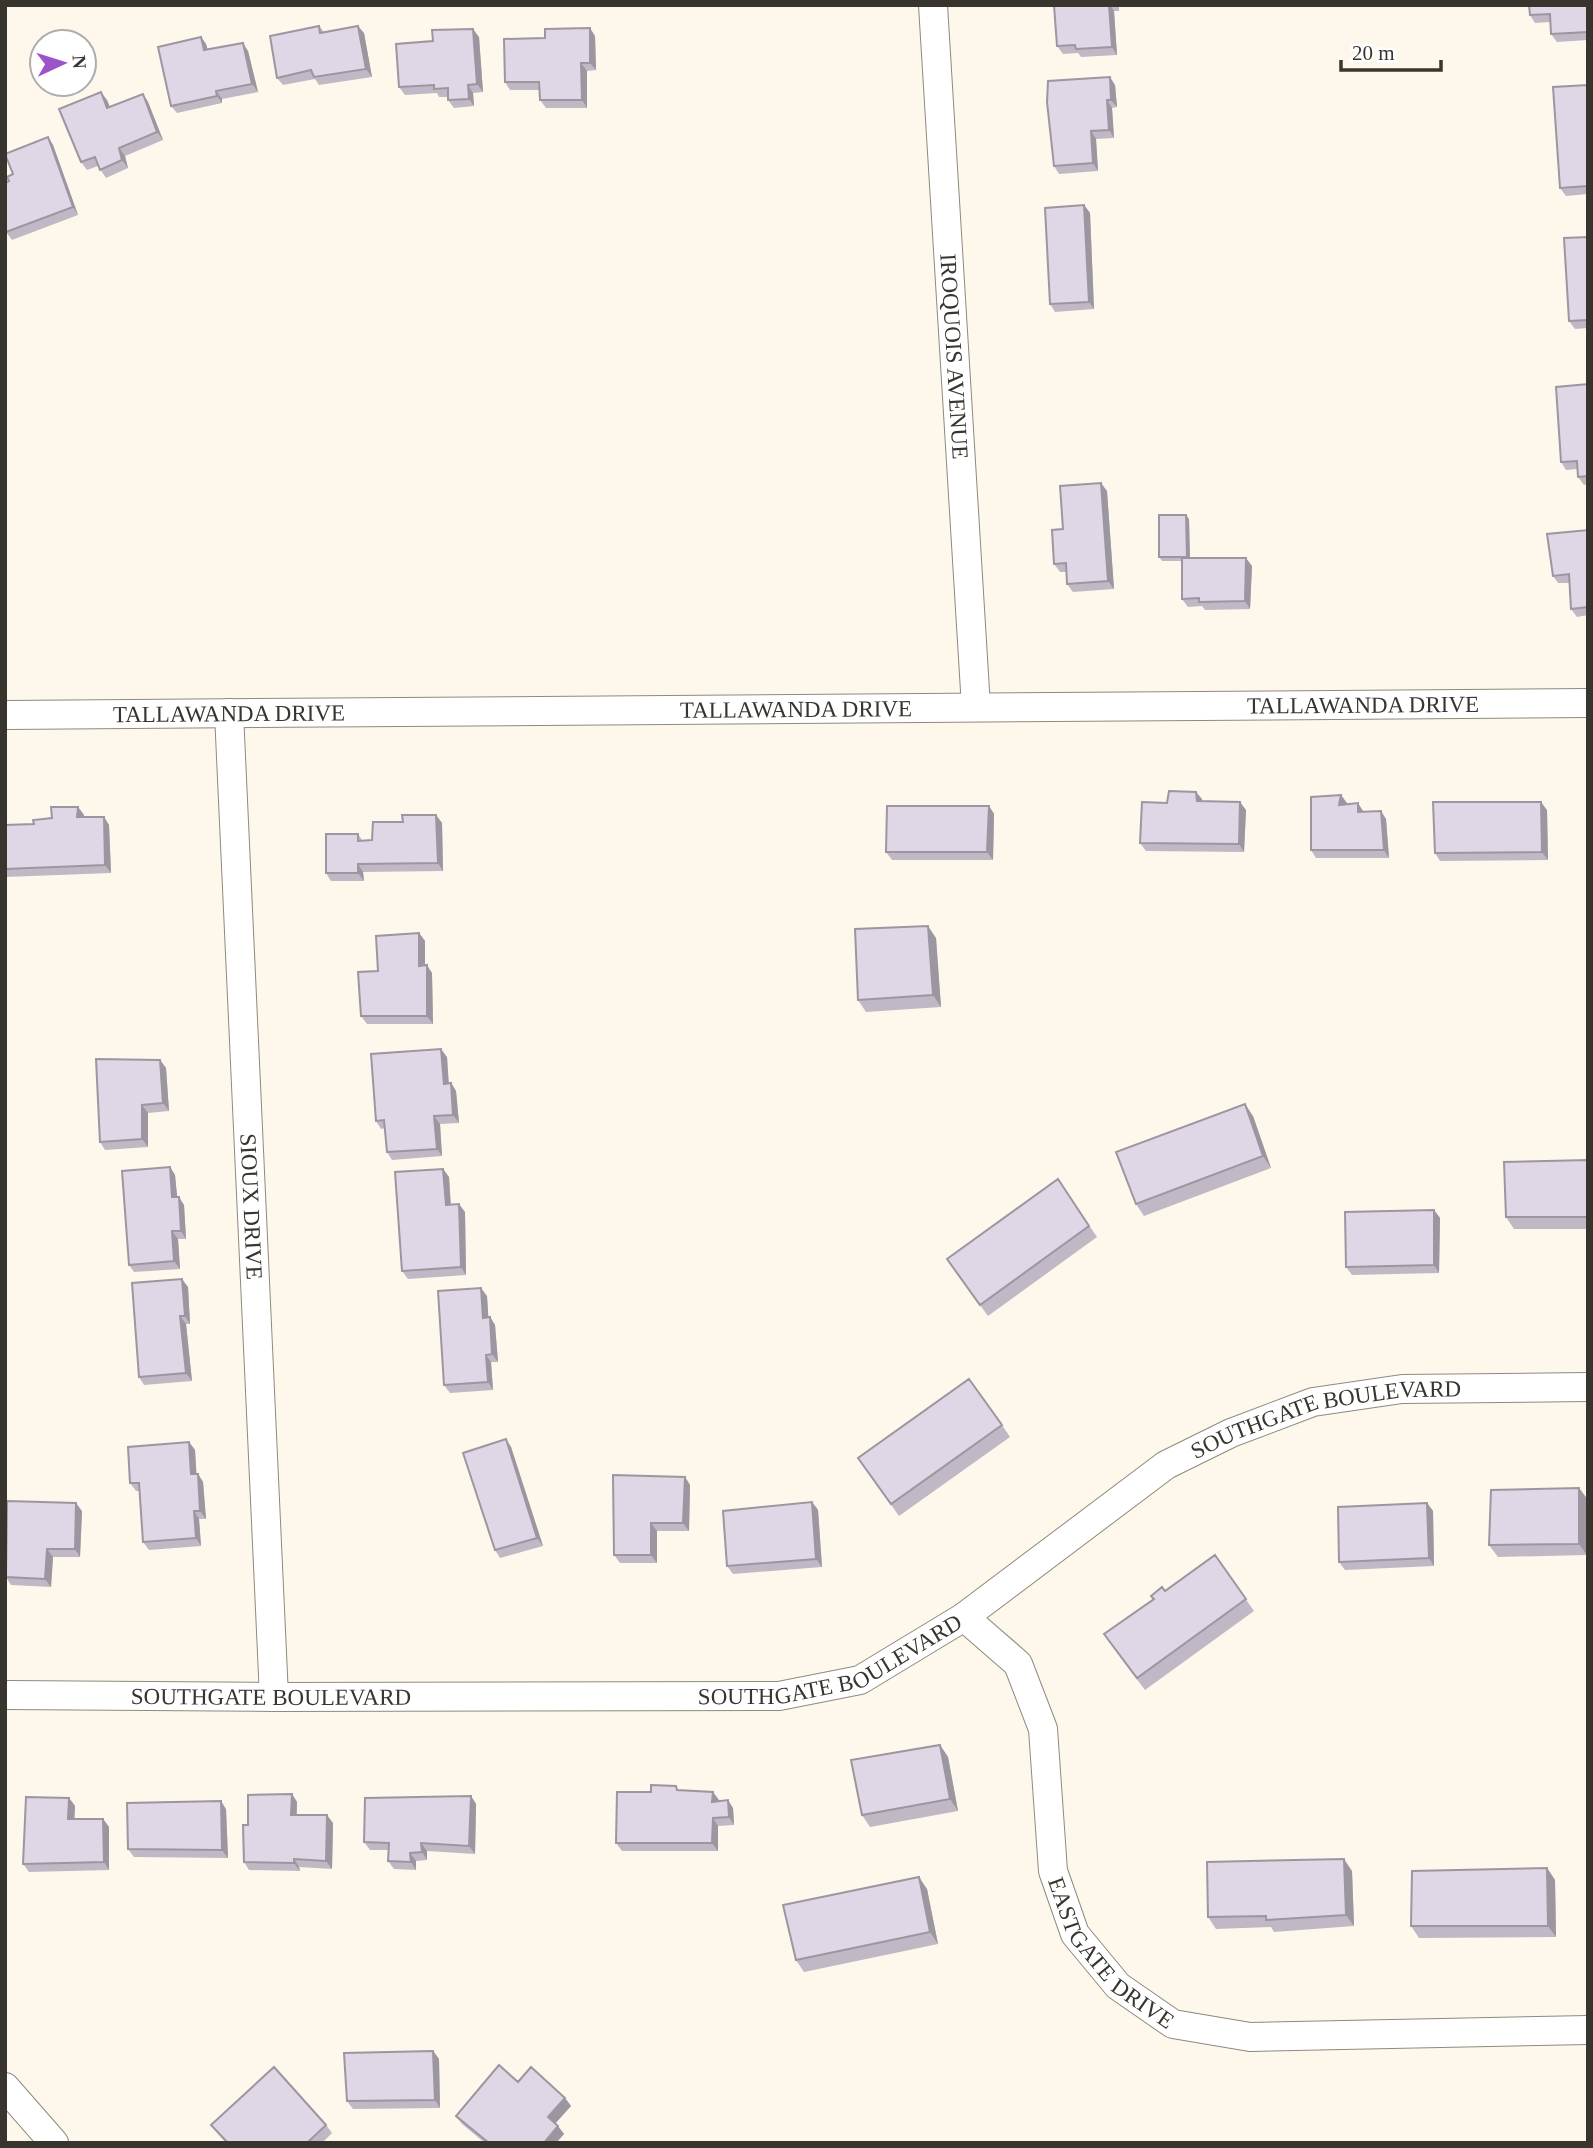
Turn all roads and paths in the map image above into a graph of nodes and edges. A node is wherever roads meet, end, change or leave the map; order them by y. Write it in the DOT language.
graph roads {
  1 [pos="933,5"];
  2 [pos="1588,703"];
  3 [pos="976,707"];
  4 [pos="229,713"];
  5 [pos="5,715"];
  6 [pos="1588,1387"];
  7 [pos="964,1617"];
  8 [pos="5,1695"];
  9 [pos="274,1698"];
  10 [pos="1588,2029"];
  11 [pos="5,2087"];
  12 [pos="54,2143"];
  1 -- 3 [label="street, IROQUOIS AVENUE"];
  2 -- 3 [label="street, TALLAWANDA DRIVE"];
  3 -- 4 [label="street, TALLAWANDA DRIVE"];
  4 -- 5 [label="street, TALLAWANDA DRIVE"];
  4 -- 9 [label="street, SIOUX DRIVE"];
  6 -- 7 [label="street, SOUTHGATE BOULEVARD"];
  7 -- 9 [label="street, SOUTHGATE BOULEVARD"];
  7 -- 10 [label="street, EASTGATE DRIVE"];
  8 -- 9 [label="street, SOUTHGATE BOULEVARD"];
  11 -- 12 [label="street"];
}
